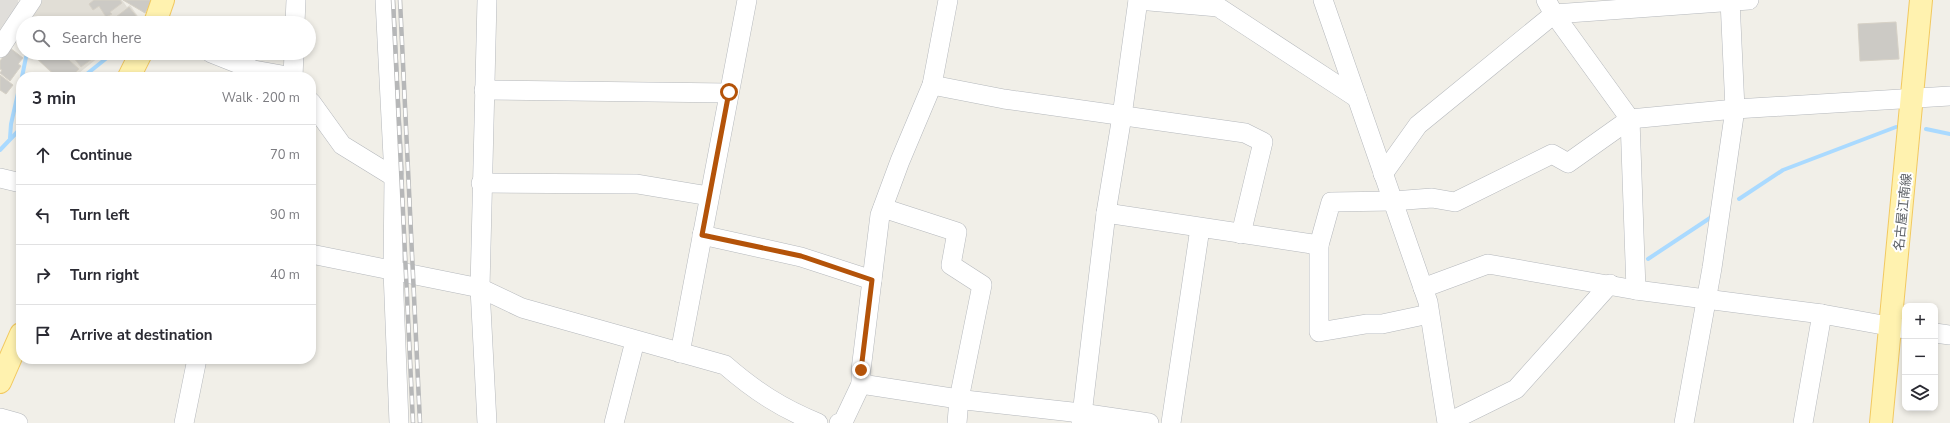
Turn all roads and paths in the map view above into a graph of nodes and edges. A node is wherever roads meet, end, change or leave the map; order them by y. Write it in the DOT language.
graph roads {
  1 [pos="163,0"];
  2 [pos="296,0"];
  3 [pos="385,0"];
  4 [pos="487,0"];
  5 [pos="747,0"];
  6 [pos="948,0"];
  7 [pos="1138,0"];
  8 [pos="1323,0"];
  9 [pos="1749,0"];
  10 [pos="1921,0"];
  11 [pos="1730,1"];
  12 [pos="27,3"];
  13 [pos="1550,7"];
  14 [pos="19,16"];
  15 [pos="157,16"];
  16 [pos="295,16"];
  17 [pos="16,21"];
  18 [pos="0,48"];
  19 [pos="138,60"];
  20 [pos="225,60"];
  21 [pos="294,60"];
  22 [pos="132,72"];
  23 [pos="250,72"];
  24 [pos="293,72"];
  25 [pos="932,85"];
  26 [pos="484,90"];
  27 [pos="729,92"];
  28 [pos="1950,96"];
  29 [pos="1357,98"];
  30 [pos="1913,98"];
  31 [pos="316,109"];
  32 [pos="1735,109"];
  33 [pos="1122,116"];
  34 [pos="1630,119"];
  35 [pos="1383,174"];
  36 [pos="394,177"];
  37 [pos="0,178"];
  38 [pos="16,182"];
  39 [pos="481,183"];
  40 [pos="709,196"];
  41 [pos="1393,201"];
  42 [pos="883,208"];
  43 [pos="1106,213"];
  44 [pos="1200,228"];
  45 [pos="1241,234"];
  46 [pos="702,235"];
  47 [pos="1319,245"];
  48 [pos="316,255"];
  49 [pos="394,271"];
  50 [pos="872,280"];
  51 [pos="1610,284"];
  52 [pos="480,288"];
  53 [pos="1423,288"];
  54 [pos="1636,290"];
  55 [pos="1706,298"];
  56 [pos="1429,314"];
  57 [pos="1822,314"];
  58 [pos="1898,328"];
  59 [pos="1938,333"];
  60 [pos="1950,335"];
  61 [pos="635,341"];
  62 [pos="16,345"];
  63 [pos="680,353"];
  64 [pos="196,364"];
  65 [pos="0,382"];
  66 [pos="861,384"];
  67 [pos="959,399"];
  68 [pos="0,418"];
  69 [pos="1081,418"];
  70 [pos="18,423"];
  71 [pos="184,423"];
  72 [pos="399,423"];
  73 [pos="487,423"];
  74 [pos="614,423"];
  75 [pos="818,423"];
  76 [pos="838,423"];
  77 [pos="957,423"];
  78 [pos="1149,423"];
  79 [pos="1171,423"];
  80 [pos="1684,423"];
  81 [pos="1803,423"];
  82 [pos="1881,423"];
  1 -- 15 [label="main road"];
  2 -- 16 [label="street"];
  3 -- 36 [label="street"];
  4 -- 26 [label="street"];
  5 -- 27 [label="street"];
  6 -- 25 [label="street"];
  7 -- 29 [label="street"];
  7 -- 33 [label="street"];
  8 -- 29 [label="street"];
  9 -- 11 [label="street"];
  10 -- 30 [label="main road, 名古屋江南線"];
  11 -- 13 [label="street"];
  11 -- 32 [label="street"];
  12 -- 14 [label="street"];
  13 -- 34 [label="street"];
  13 -- 35 [label="street"];
  17 -- 18 [label="street"];
  19 -- 22 [label="main road"];
  20 -- 23 [label="street"];
  21 -- 24 [label="street"];
  25 -- 33 [label="street"];
  25 -- 42 [label="street"];
  26 -- 27 [label="street"];
  26 -- 39 [label="street"];
  27 -- 40 [label="street"];
  28 -- 30 [label="street"];
  29 -- 35 [label="street"];
  30 -- 32 [label="street"];
  30 -- 58 [label="main road, 名古屋江南線"];
  31 -- 36 [label="street"];
  32 -- 34 [label="street"];
  32 -- 55 [label="street"];
  33 -- 43 [label="street"];
  33 -- 45 [label="street"];
  34 -- 41 [label="street"];
  34 -- 54 [label="street"];
  35 -- 41 [label="street"];
  36 -- 49 [label="street"];
  37 -- 38 [label="street"];
  39 -- 40 [label="street"];
  39 -- 52 [label="street"];
  40 -- 46 [label="street"];
  41 -- 47 [label="street"];
  41 -- 53 [label="street"];
  42 -- 50 [label="street"];
  42 -- 67 [label="street"];
  43 -- 44 [label="street"];
  43 -- 69 [label="street"];
  44 -- 45 [label="street"];
  44 -- 79 [label="street"];
  45 -- 47 [label="street"];
  46 -- 50 [label="street"];
  46 -- 63 [label="street"];
  47 -- 56 [label="street"];
  48 -- 49 [label="street"];
  49 -- 52 [label="street"];
  49 -- 72 [label="street"];
  50 -- 66 [label="street"];
  51 -- 53 [label="street"];
  51 -- 54 [label="street"];
  51 -- 56 [label="street"];
  52 -- 61 [label="street"];
  52 -- 73 [label="street"];
  53 -- 56 [label="street"];
  54 -- 55 [label="street"];
  55 -- 57 [label="street"];
  55 -- 80 [label="street"];
  57 -- 58 [label="street"];
  57 -- 81 [label="street"];
  58 -- 82 [label="main road, 名古屋江南線"];
  59 -- 60 [label="street"];
  61 -- 63 [label="street"];
  61 -- 74 [label="street"];
  62 -- 65 [label="main road"];
  63 -- 75 [label="street"];
  64 -- 71 [label="street"];
  66 -- 67 [label="street"];
  66 -- 76 [label="street"];
  67 -- 69 [label="street"];
  67 -- 77 [label="street"];
  68 -- 70 [label="street"];
  69 -- 78 [label="street"];
}
